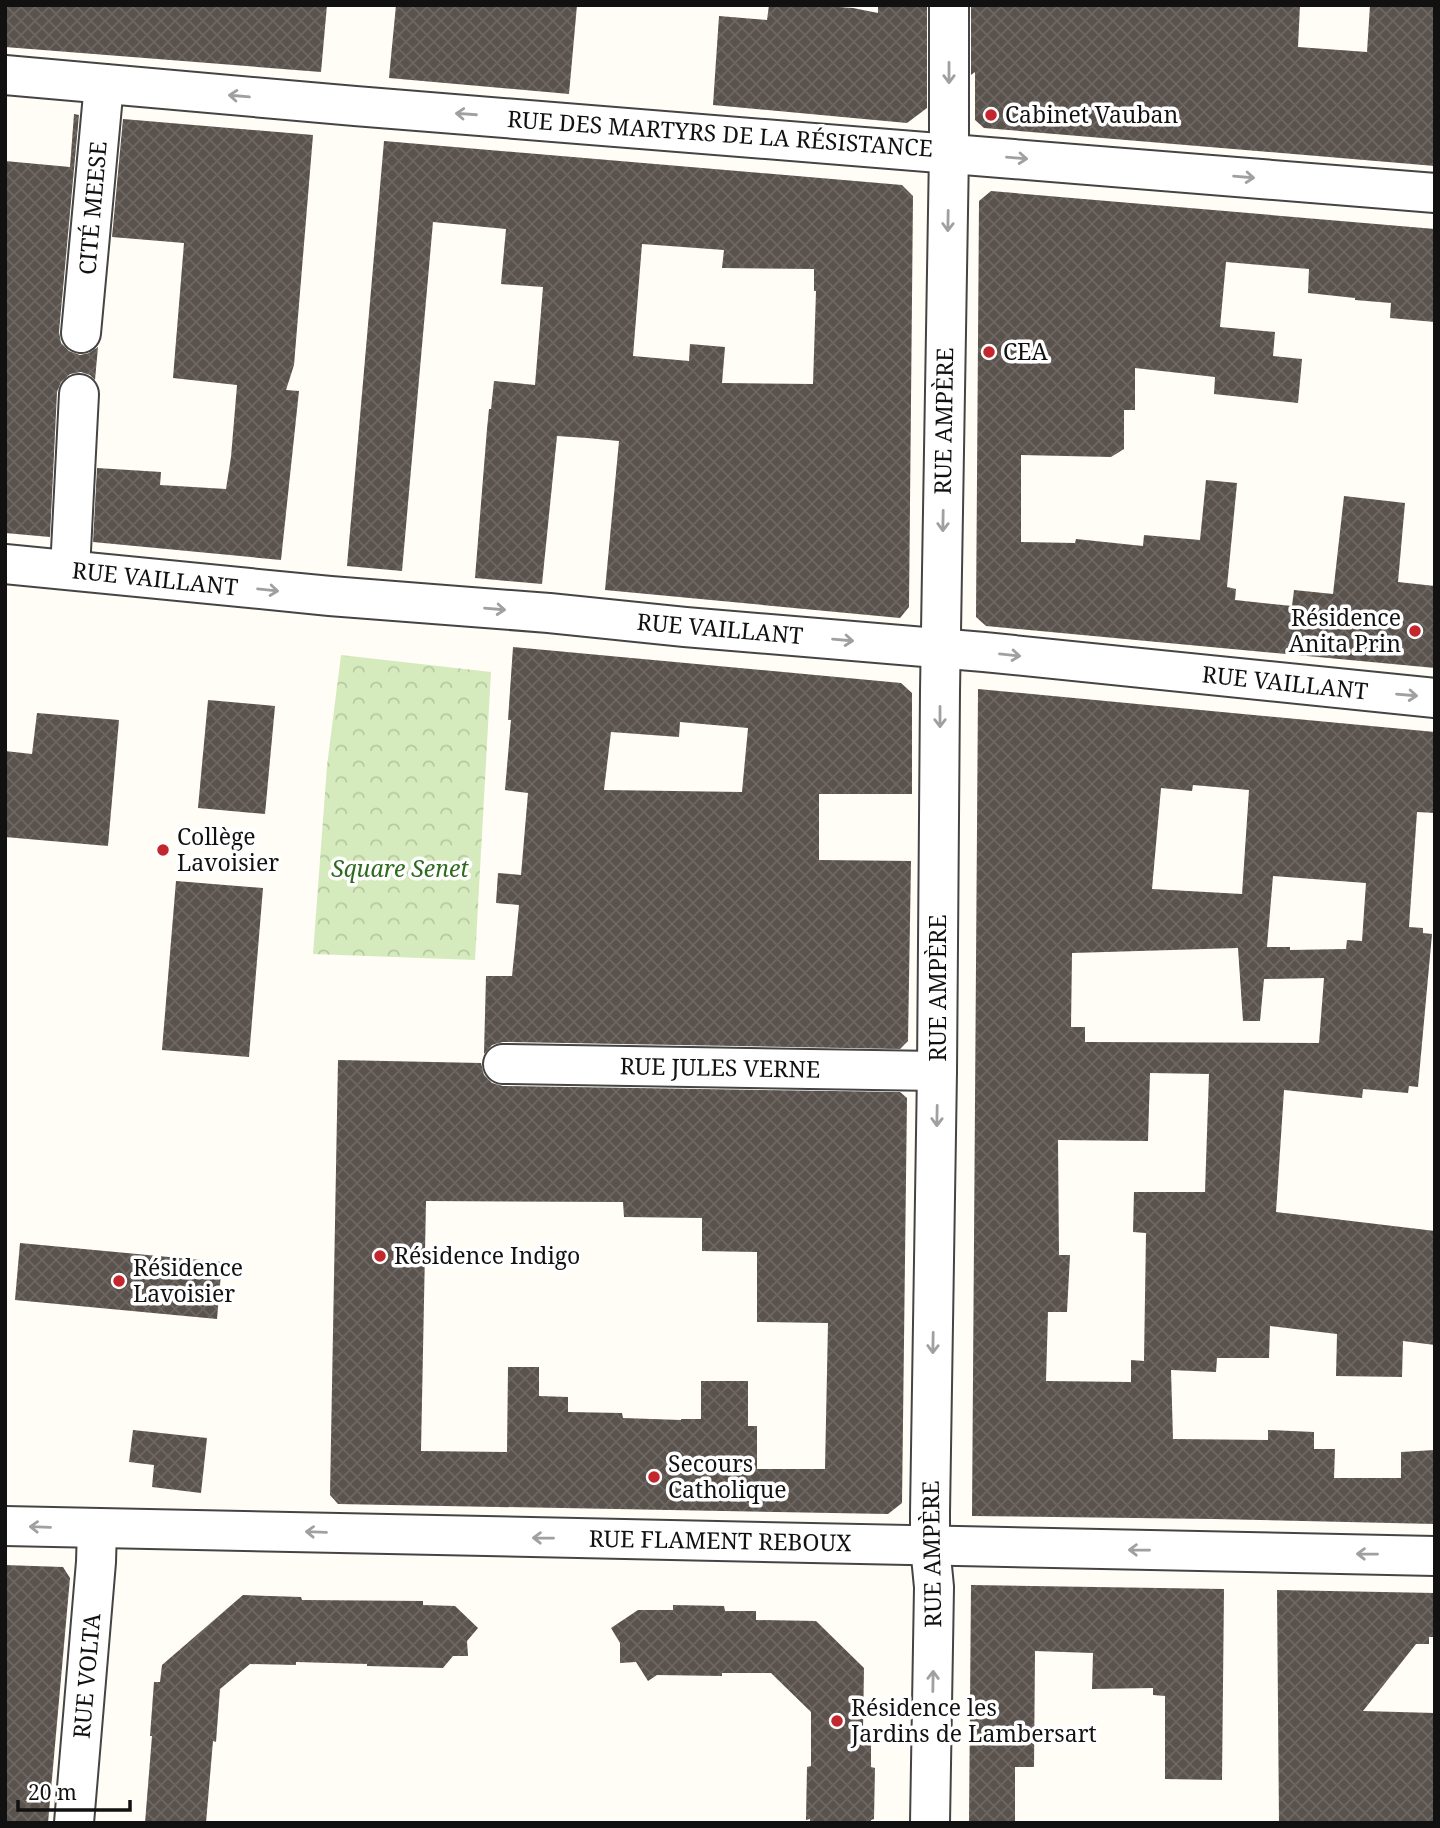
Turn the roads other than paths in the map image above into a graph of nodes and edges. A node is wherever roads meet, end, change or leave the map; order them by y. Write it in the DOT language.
graph roads {
  1 [pos="949,5"];
  2 [pos="5,75"];
  3 [pos="104,84"];
  4 [pos="949,152"];
  5 [pos="1435,193"];
  6 [pos="81,333"];
  7 [pos="79,394"];
  8 [pos="5,564"];
  9 [pos="70,570"];
  10 [pos="942,649"];
  11 [pos="1435,698"];
  12 [pos="503,1064"];
  13 [pos="937,1071"];
  14 [pos="5,1526"];
  15 [pos="97,1529"];
  16 [pos="930,1545"];
  17 [pos="1435,1556"];
  18 [pos="74,1823"];
  19 [pos="930,1823"];
  1 -- 4 [label="street, RUE AMPÈRE, one-way"];
  2 -- 3 [label="street, RUE DES MARTYRS DE LA RÉSISTANCE"];
  4 -- 3 [label="street, RUE DES MARTYRS DE LA RÉSISTANCE, one-way"];
  3 -- 6 [label="street, CITÉ MEESE"];
  4 -- 5 [label="street, RUE DES MARTYRS DE LA RÉSISTANCE, one-way"];
  4 -- 10 [label="street, RUE AMPÈRE, one-way"];
  7 -- 9 [label="street"];
  8 -- 9 [label="street, RUE VAILLANT"];
  9 -- 10 [label="street, RUE VAILLANT, one-way"];
  10 -- 11 [label="street, RUE VAILLANT, one-way"];
  10 -- 13 [label="street, RUE AMPÈRE, one-way"];
  12 -- 13 [label="street, RUE JULES VERNE"];
  13 -- 16 [label="street, RUE AMPÈRE, one-way"];
  15 -- 14 [label="street, RUE FLAMENT REBOUX, one-way"];
  16 -- 15 [label="street, RUE FLAMENT REBOUX, one-way"];
  15 -- 18 [label="street, RUE VOLTA"];
  17 -- 16 [label="street, RUE FLAMENT REBOUX, one-way"];
  19 -- 16 [label="street, RUE AMPÈRE, one-way"];
}
